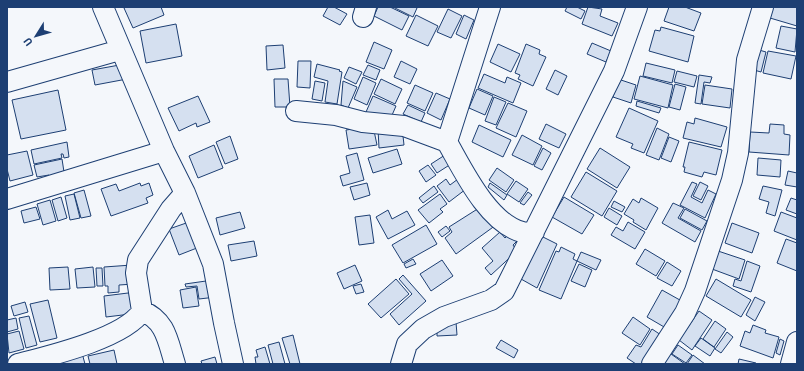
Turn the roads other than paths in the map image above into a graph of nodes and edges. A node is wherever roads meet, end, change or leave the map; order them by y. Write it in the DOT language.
graph roads {
  1 [pos="103,7"];
  2 [pos="490,7"];
  3 [pos="637,7"];
  4 [pos="763,7"];
  5 [pos="120,50"];
  6 [pos="7,82"];
  7 [pos="296,111"];
  8 [pos="447,142"];
  9 [pos="164,151"];
  10 [pos="185,193"];
  11 [pos="7,199"];
  12 [pos="534,232"];
  13 [pos="142,311"];
  14 [pos="797,342"];
  15 [pos="39,361"];
  16 [pos="18,364"];
  17 [pos="175,364"];
  18 [pos="233,364"];
  19 [pos="401,364"];
  20 [pos="652,364"];
  21 [pos="791,364"];
  1 -- 5 [label="street"];
  2 -- 8 [label="street"];
  3 -- 12 [label="street"];
  4 -- 20 [label="street"];
  5 -- 6 [label="street"];
  5 -- 9 [label="street"];
  7 -- 8 [label="street"];
  8 -- 12 [label="street"];
  9 -- 10 [label="street"];
  9 -- 11 [label="street"];
  10 -- 13 [label="street"];
  10 -- 18 [label="street"];
  12 -- 19 [label="street"];
  13 -- 15 [label="street"];
  13 -- 17 [label="street"];
  14 -- 21 [label="street"];
  15 -- 16 [label="street"];
}
